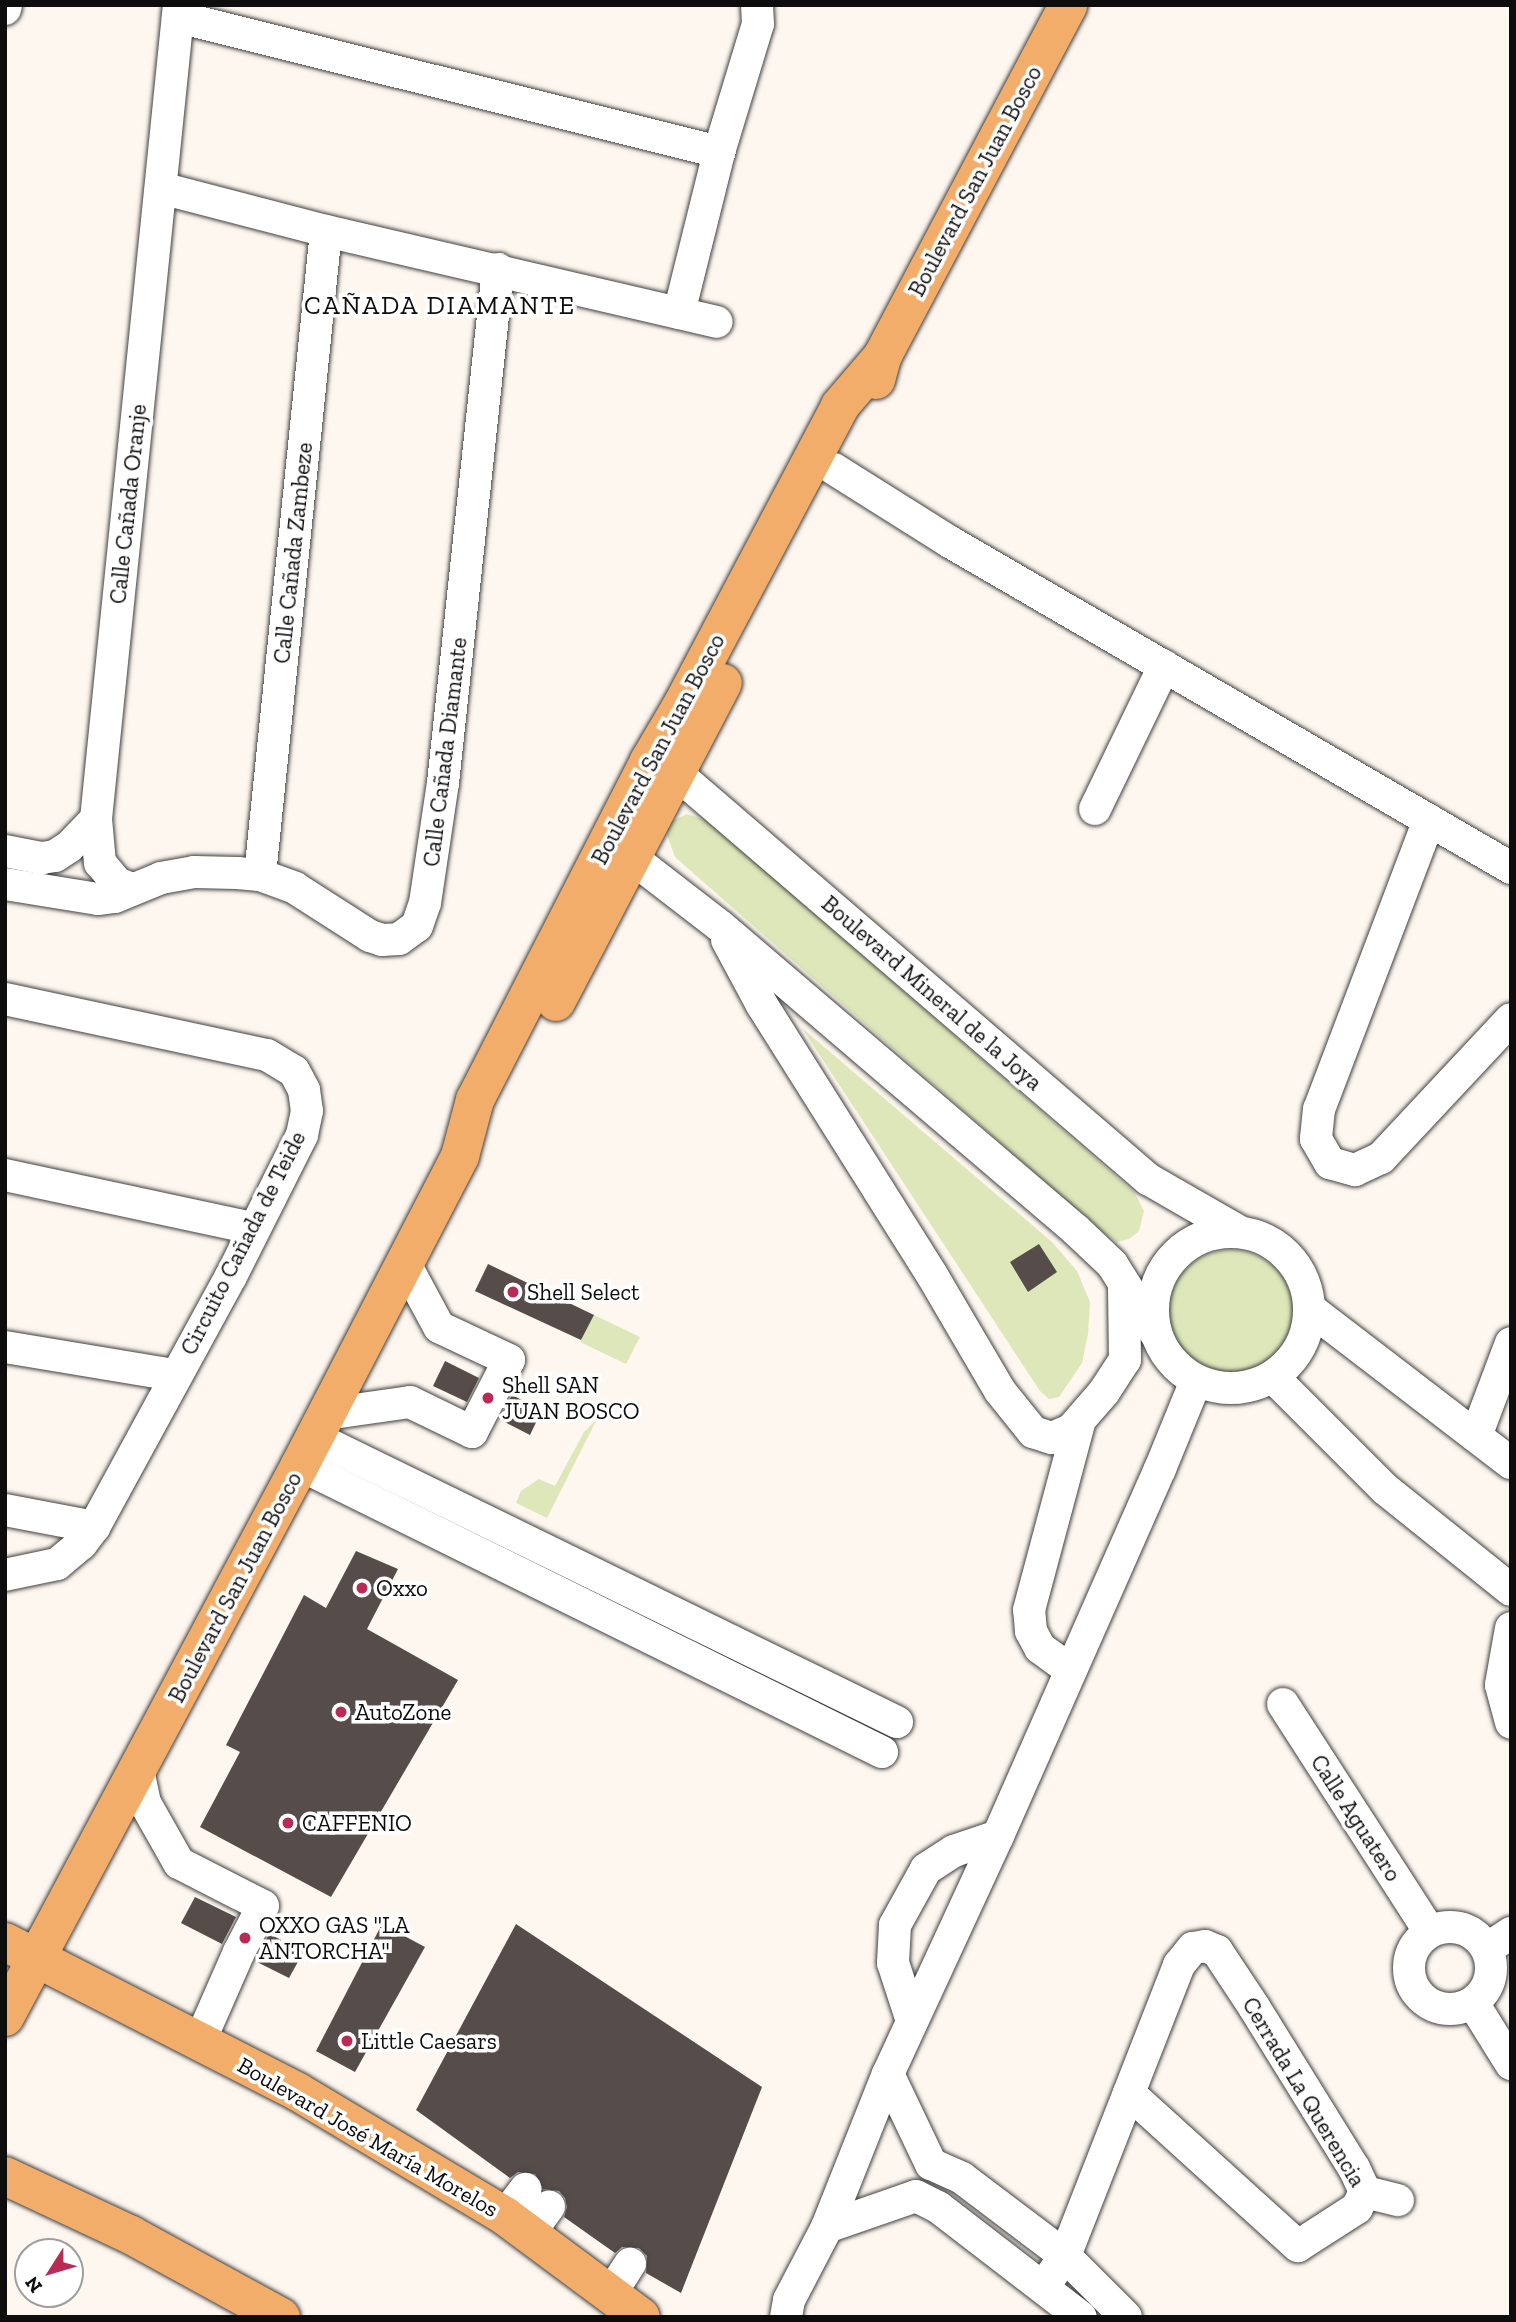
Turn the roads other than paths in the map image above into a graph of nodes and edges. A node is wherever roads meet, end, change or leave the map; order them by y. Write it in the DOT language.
graph roads {
  1 [pos="757,5"];
  2 [pos="1068,5"];
  3 [pos="179,11"];
  4 [pos="719,152"];
  5 [pos="161,188"];
  6 [pos="326,231"];
  7 [pos="498,269"];
  8 [pos="679,313"];
  9 [pos="718,322"];
  10 [pos="882,357"];
  11 [pos="834,470"];
  12 [pos="1164,666"];
  13 [pos="662,767"];
  14 [pos="1096,809"];
  15 [pos="96,819"];
  16 [pos="1429,820"];
  17 [pos="620,850"];
  18 [pos="14,853"];
  19 [pos="1511,868"];
  20 [pos="260,875"];
  21 [pos="5,884"];
  22 [pos="132,889"];
  23 [pos="720,926"];
  24 [pos="5,999"];
  25 [pos="1511,1019"];
  26 [pos="5,1175"];
  27 [pos="253,1228"];
  28 [pos="1240,1232"];
  29 [pos="404,1262"];
  30 [pos="1124,1284"];
  31 [pos="1310,1309"];
  32 [pos="1156,1334"];
  33 [pos="1511,1343"];
  34 [pos="5,1347"];
  35 [pos="174,1375"];
  36 [pos="1273,1377"];
  37 [pos="1196,1381"];
  38 [pos="1079,1423"];
  39 [pos="1476,1436"];
  40 [pos="313,1439"];
  41 [pos="1511,1463"];
  42 [pos="5,1510"];
  43 [pos="94,1527"];
  44 [pos="5,1575"];
  45 [pos="1511,1590"];
  46 [pos="1511,1629"];
  47 [pos="1069,1669"];
  48 [pos="1283,1704"];
  49 [pos="897,1721"];
  50 [pos="1511,1723"];
  51 [pos="882,1752"];
  52 [pos="138,1770"];
  53 [pos="998,1836"];
  54 [pos="1430,1932"];
  55 [pos="1499,1941"];
  56 [pos="21,1950"];
  57 [pos="1473,2003"];
  58 [pos="5,2017"];
  59 [pos="912,2021"];
  60 [pos="200,2043"];
  61 [pos="1511,2064"];
  62 [pos="888,2074"];
  63 [pos="1129,2093"];
  64 [pos="931,2164"];
  65 [pos="5,2176"];
  66 [pos="1365,2192"];
  67 [pos="916,2196"];
  68 [pos="1398,2200"];
  69 [pos="827,2227"];
  70 [pos="1065,2256"];
  71 [pos="1044,2286"];
  72 [pos="781,2311"];
  73 [pos="281,2317"];
  74 [pos="641,2317"];
  75 [pos="1081,2317"];
  76 [pos="1126,2317"];
  1 -- 4 [label="street"];
  2 -- 10 [label="main road, Boulevard San Juan Bosco"];
  3 -- 4 [label="street"];
  3 -- 5 [label="street, Calle Cañada Oranje"];
  4 -- 8 [label="street"];
  5 -- 6 [label="street"];
  5 -- 15 [label="street, Calle Cañada Oranje"];
  6 -- 7 [label="street"];
  6 -- 20 [label="street, Calle Cañada Zambeze"];
  7 -- 8 [label="street"];
  7 -- 20 [label="street, Calle Cañada Diamante"];
  8 -- 9 [label="street"];
  10 -- 11 [label="main road, Boulevard San Juan Bosco"];
  10 -- 13 [label="main road, Boulevard San Juan Bosco"];
  11 -- 12 [label="street"];
  11 -- 13 [label="main road, Boulevard San Juan Bosco"];
  12 -- 14 [label="street"];
  12 -- 16 [label="street"];
  13 -- 17 [label="main road, Boulevard San Juan Bosco"];
  13 -- 17 [label="street"];
  13 -- 28 [label="street, Boulevard Mineral de la Joya"];
  15 -- 18 [label="street"];
  15 -- 22 [label="street, Calle Cañada Oranje"];
  16 -- 19 [label="street"];
  16 -- 25 [label="street"];
  17 -- 23 [label="street"];
  17 -- 29 [label="main road, Boulevard San Juan Bosco"];
  20 -- 22 [label="street, Calle Cañada Diamante"];
  21 -- 22 [label="street, Calle Cañada Diamante"];
  23 -- 30 [label="street"];
  23 -- 38 [label="street"];
  24 -- 27 [label="street, Circuito Cañada de Teide"];
  26 -- 27 [label="street"];
  27 -- 35 [label="street, Circuito Cañada de Teide"];
  28 -- 31 [label="street"];
  28 -- 32 [label="street"];
  29 -- 40 [label="main road, Boulevard San Juan Bosco"];
  29 -- 40 [label="street"];
  30 -- 32 [label="street"];
  30 -- 38 [label="street"];
  31 -- 36 [label="street"];
  31 -- 39 [label="street"];
  32 -- 37 [label="street"];
  33 -- 39 [label="street"];
  34 -- 35 [label="street"];
  35 -- 43 [label="street, Circuito Cañada de Teide"];
  36 -- 37 [label="street"];
  36 -- 45 [label="street"];
  37 -- 47 [label="street"];
  38 -- 47 [label="street"];
  39 -- 41 [label="street"];
  40 -- 49 [label="street"];
  40 -- 51 [label="street"];
  40 -- 52 [label="main road, Boulevard San Juan Bosco"];
  42 -- 43 [label="street"];
  43 -- 44 [label="street, Circuito Cañada de Teide"];
  46 -- 50 [label="street"];
  47 -- 53 [label="street"];
  48 -- 54 [label="street, Calle Aguatero"];
  52 -- 56 [label="main road, Boulevard San Juan Bosco"];
  52 -- 60 [label="street"];
  53 -- 59 [label="street"];
  53 -- 59 [label="street"];
  54 -- 55 [label="street"];
  54 -- 57 [label="street"];
  55 -- 57 [label="street"];
  56 -- 58 [label="main road, Boulevard San Juan Bosco"];
  56 -- 60 [label="main road, Boulevard José María Morelos"];
  57 -- 61 [label="street"];
  59 -- 62 [label="street"];
  60 -- 74 [label="main road, Boulevard José María Morelos"];
  62 -- 64 [label="street"];
  62 -- 69 [label="street"];
  63 -- 66 [label="street, Cerrada La Querencia"];
  63 -- 66 [label="street, Cerrada La Querencia"];
  63 -- 70 [label="street, Cerrada La Querencia"];
  64 -- 67 [label="street"];
  64 -- 70 [label="street"];
  65 -- 73 [label="main road"];
  66 -- 68 [label="street"];
  67 -- 69 [label="street"];
  67 -- 71 [label="street"];
  69 -- 72 [label="street"];
  70 -- 71 [label="street, Cerrada La Querencia"];
  70 -- 76 [label="street"];
  71 -- 75 [label="street"];
}
